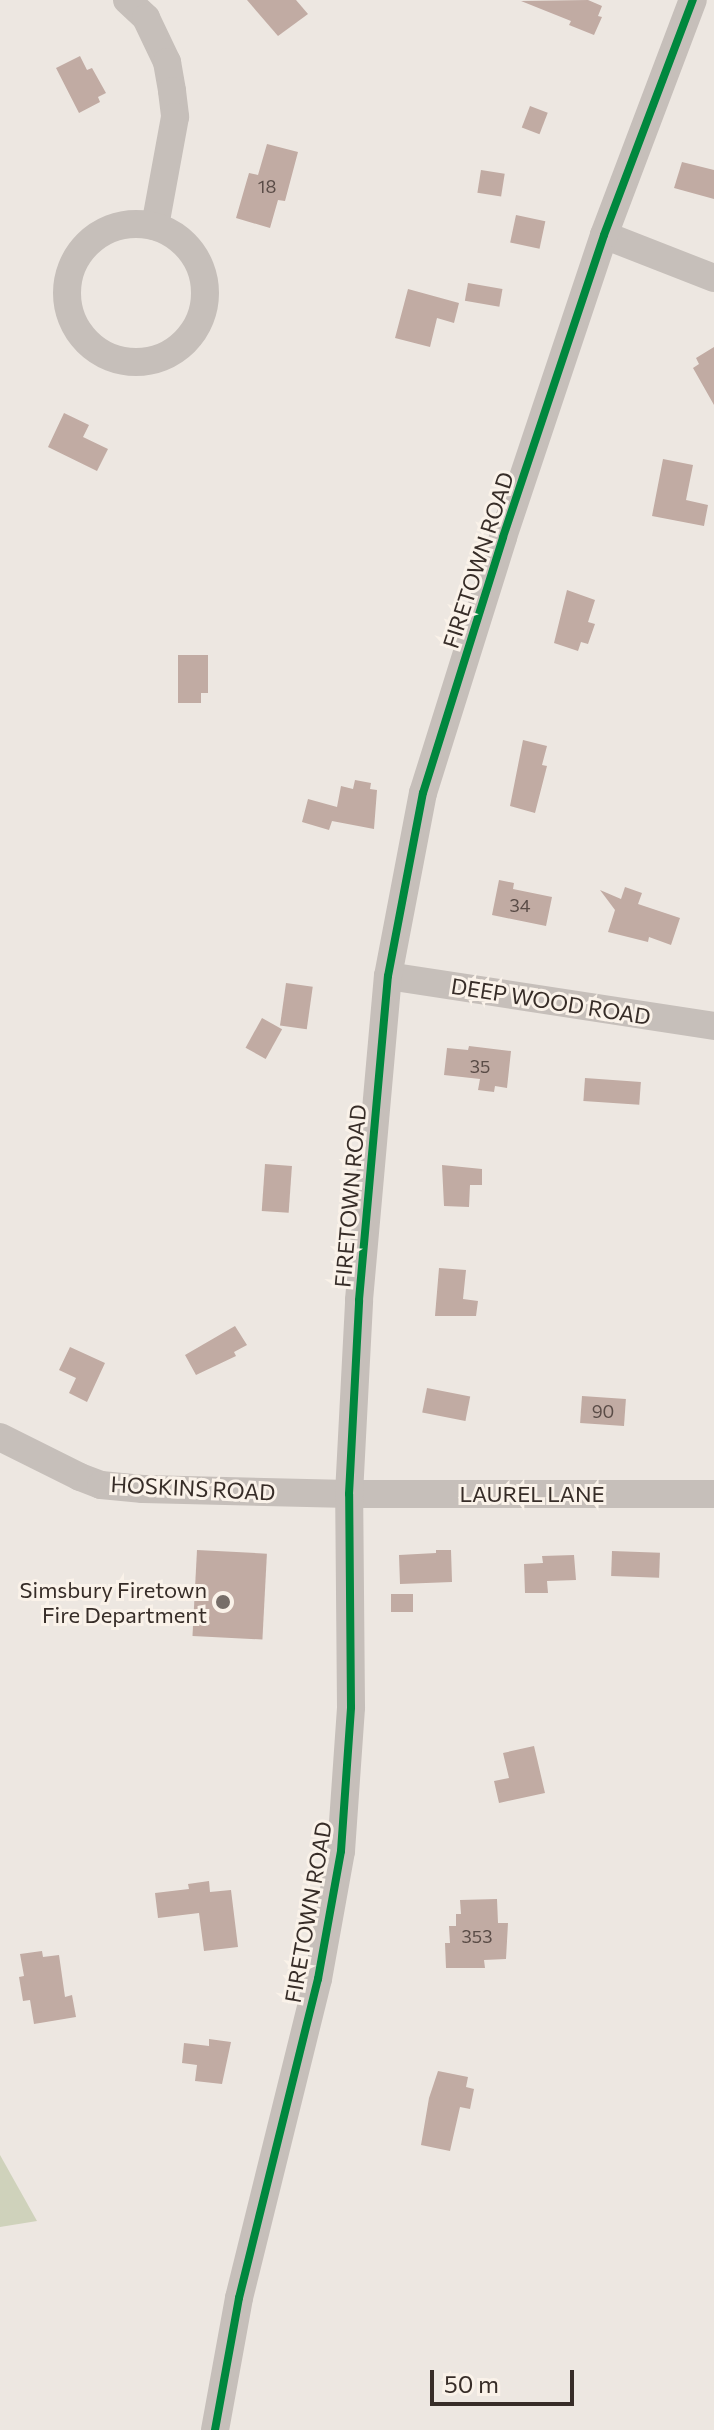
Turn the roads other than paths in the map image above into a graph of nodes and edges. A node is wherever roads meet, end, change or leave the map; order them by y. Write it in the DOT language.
graph roads {
  1 [pos="127,0"];
  2 [pos="693,0"];
  3 [pos="155,226"];
  4 [pos="604,235"];
  5 [pos="714,278"];
  6 [pos="388,976"];
  7 [pos="714,1026"];
  8 [pos="0,1437"];
  9 [pos="349,1494"];
  10 [pos="714,1494"];
  11 [pos="215,2430"];
  1 -- 3 [label="street"];
  2 -- 4 [label="street, FIRETOWN ROAD"];
  3 -- 3 [label="street"];
  4 -- 5 [label="street"];
  4 -- 6 [label="street, FIRETOWN ROAD"];
  6 -- 7 [label="street, DEEP WOOD ROAD"];
  6 -- 9 [label="street, FIRETOWN ROAD"];
  8 -- 9 [label="street, HOSKINS ROAD"];
  9 -- 10 [label="street, LAUREL LANE"];
  9 -- 11 [label="street, FIRETOWN ROAD"];
}
